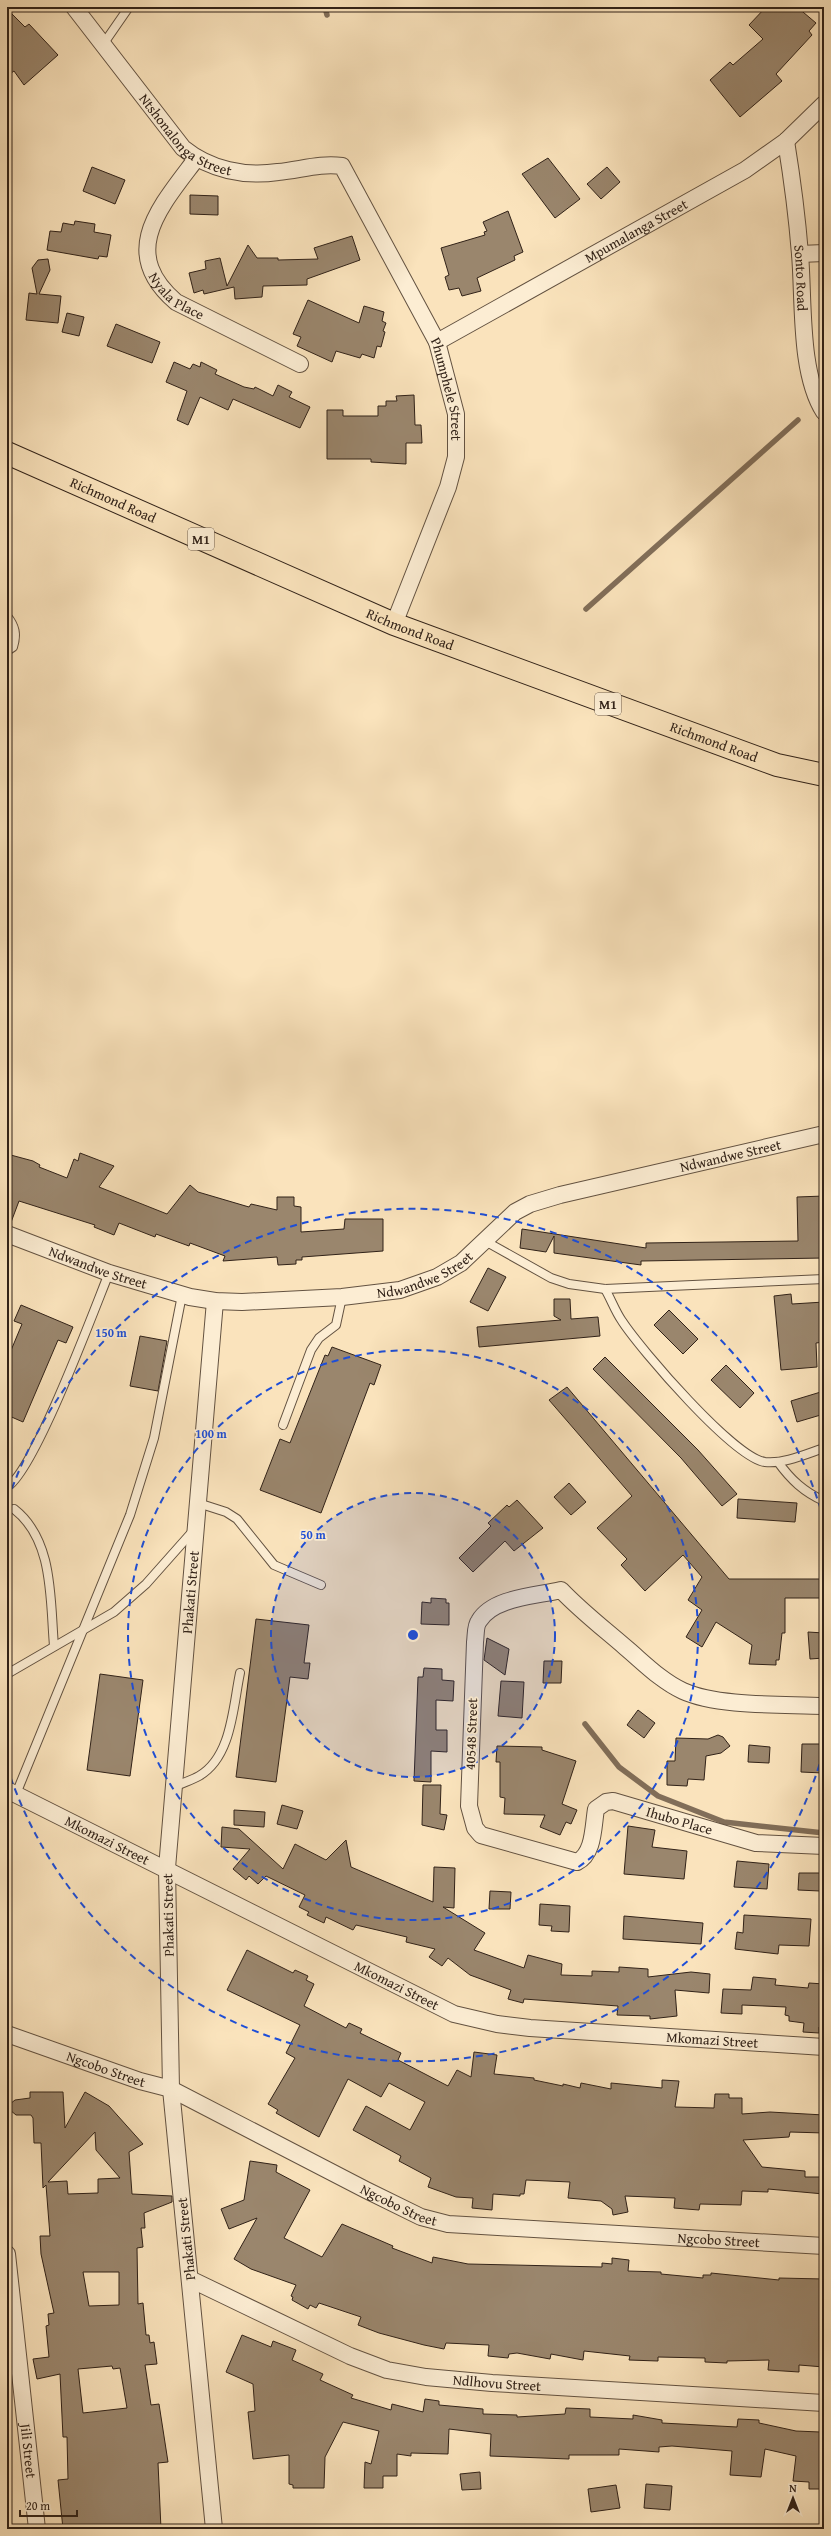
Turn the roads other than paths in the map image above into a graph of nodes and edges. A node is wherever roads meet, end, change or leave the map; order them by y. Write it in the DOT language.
graph roads {
  1 [pos="74,7"];
  2 [pos="129,7"];
  3 [pos="102,46"];
  4 [pos="824,104"];
  5 [pos="786,141"];
  6 [pos="196,159"];
  7 [pos="342,166"];
  8 [pos="824,253"];
  9 [pos="800,254"];
  10 [pos="437,342"];
  11 [pos="300,364"];
  12 [pos="824,412"];
  13 [pos="7,453"];
  14 [pos="7,616"];
  15 [pos="394,624"];
  16 [pos="7,651"];
  17 [pos="824,776"];
  18 [pos="824,1134"];
  19 [pos="7,1236"];
  20 [pos="485,1242"];
  21 [pos="109,1273"];
  22 [pos="824,1279"];
  23 [pos="605,1289"];
  24 [pos="182,1295"];
  25 [pos="342,1297"];
  26 [pos="215,1301"];
  27 [pos="283,1425"];
  28 [pos="824,1448"];
  29 [pos="778,1462"];
  30 [pos="7,1487"];
  31 [pos="824,1501"];
  32 [pos="198,1503"];
  33 [pos="14,1509"];
  34 [pos="196,1528"];
  35 [pos="321,1585"];
  36 [pos="83,1632"];
  37 [pos="54,1646"];
  38 [pos="240,1673"];
  39 [pos="7,1674"];
  40 [pos="824,1706"];
  41 [pos="174,1787"];
  42 [pos="11,1792"];
  43 [pos="824,1846"];
  44 [pos="576,1862"];
  45 [pos="167,1868"];
  46 [pos="7,2034"];
  47 [pos="824,2048"];
  48 [pos="172,2089"];
  49 [pos="824,2246"];
  50 [pos="7,2254"];
  51 [pos="190,2279"];
  52 [pos="13,2379"];
  53 [pos="824,2403"];
  54 [pos="37,2529"];
  55 [pos="214,2529"];
  1 -- 3 [label="street, Ntshonalonga Street"];
  2 -- 3 [label="lane"];
  3 -- 6 [label="street, Ntshonalonga Street"];
  4 -- 5 [label="street, Mpumalanga Street"];
  5 -- 9 [label="street, Sonto Road"];
  5 -- 10 [label="street, Mpumalanga Street"];
  6 -- 7 [label="street, Ntshonalonga Street"];
  6 -- 11 [label="street, Nyala Place"];
  7 -- 10 [label="street, Phumphele Street"];
  8 -- 9 [label="street"];
  9 -- 12 [label="street, Sonto Road"];
  10 -- 15 [label="street, Phumphele Street"];
  13 -- 15 [label="highway, Richmond Road / M1"];
  14 -- 16 [label="lane"];
  15 -- 17 [label="highway, Richmond Road / M1"];
  18 -- 20 [label="street, Ndwandwe Street"];
  19 -- 21 [label="street, Ndwandwe Street"];
  20 -- 23 [label="lane"];
  20 -- 25 [label="street, Ndwandwe Street"];
  21 -- 24 [label="street, Ndwandwe Street"];
  21 -- 30 [label="lane"];
  22 -- 23 [label="lane"];
  23 -- 29 [label="lane"];
  24 -- 26 [label="street, Ndwandwe Street"];
  24 -- 36 [label="lane"];
  25 -- 26 [label="street, Ndwandwe Street"];
  25 -- 27 [label="lane"];
  26 -- 32 [label="street, Phakati Street"];
  28 -- 29 [label="lane"];
  29 -- 31 [label="lane"];
  32 -- 34 [label="street, Phakati Street"];
  32 -- 35 [label="lane"];
  33 -- 37 [label="lane"];
  34 -- 36 [label="lane"];
  34 -- 41 [label="street, Phakati Street"];
  36 -- 37 [label="lane"];
  36 -- 42 [label="lane"];
  37 -- 39 [label="lane"];
  38 -- 41 [label="lane"];
  40 -- 44 [label="street, 40548 Street"];
  41 -- 45 [label="street, Phakati Street"];
  42 -- 45 [label="street, Mkomazi Street"];
  43 -- 44 [label="street, Ihubo Place"];
  45 -- 47 [label="street, Mkomazi Street"];
  45 -- 48 [label="street, Phakati Street"];
  46 -- 48 [label="street, Ngcobo Street"];
  48 -- 49 [label="street, Ngcobo Street"];
  48 -- 51 [label="street, Phakati Street"];
  50 -- 52 [label="street, Jili Street"];
  51 -- 53 [label="street, Ndlhovu Street"];
  51 -- 55 [label="street, Phakati Street"];
  52 -- 54 [label="street, Jili Street"];
}
